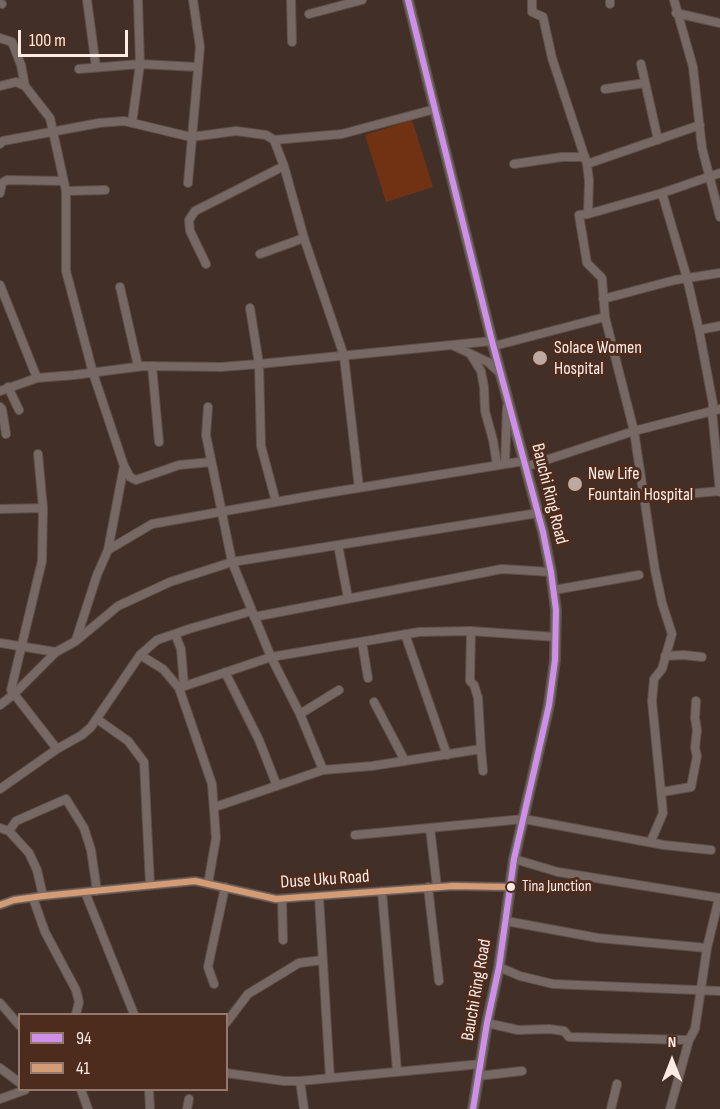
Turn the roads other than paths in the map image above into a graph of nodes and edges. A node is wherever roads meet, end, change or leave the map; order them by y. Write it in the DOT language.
graph roads {
  1 [pos="87,0"];
  2 [pos="138,0"];
  3 [pos="193,0"];
  4 [pos="291,0"];
  5 [pos="362,0"];
  6 [pos="408,0"];
  7 [pos="532,0"];
  8 [pos="674,0"];
  9 [pos="676,13"];
  10 [pos="309,14"];
  11 [pos="720,23"];
  12 [pos="0,38"];
  13 [pos="292,42"];
  14 [pos="140,64"];
  15 [pos="641,64"];
  16 [pos="96,66"];
  17 [pos="197,66"];
  18 [pos="79,69"];
  19 [pos="645,83"];
  20 [pos="0,86"];
  21 [pos="25,86"];
  22 [pos="605,89"];
  23 [pos="435,109"];
  24 [pos="132,123"];
  25 [pos="700,125"];
  26 [pos="53,131"];
  27 [pos="191,136"];
  28 [pos="274,140"];
  29 [pos="658,140"];
  30 [pos="1,142"];
  31 [pos="586,160"];
  32 [pos="514,164"];
  33 [pos="284,166"];
  34 [pos="720,173"];
  35 [pos="711,176"];
  36 [pos="63,181"];
  37 [pos="188,183"];
  38 [pos="105,190"];
  39 [pos="66,191"];
  40 [pos="0,193"];
  41 [pos="662,193"];
  42 [pos="588,214"];
  43 [pos="720,217"];
  44 [pos="304,238"];
  45 [pos="260,254"];
  46 [pos="206,264"];
  47 [pos="720,273"];
  48 [pos="687,278"];
  49 [pos="0,285"];
  50 [pos="120,287"];
  51 [pos="603,299"];
  52 [pos="250,308"];
  53 [pos="605,316"];
  54 [pos="720,326"];
  55 [pos="699,330"];
  56 [pos="493,343"];
  57 [pos="452,345"];
  58 [pos="471,355"];
  59 [pos="344,356"];
  60 [pos="259,364"];
  61 [pos="138,366"];
  62 [pos="153,366"];
  63 [pos="93,373"];
  64 [pos="501,374"];
  65 [pos="36,378"];
  66 [pos="8,387"];
  67 [pos="0,391"];
  68 [pos="508,399"];
  69 [pos="0,407"];
  70 [pos="208,407"];
  71 [pos="19,410"];
  72 [pos="716,410"];
  73 [pos="634,431"];
  74 [pos="6,434"];
  75 [pos="159,442"];
  76 [pos="38,454"];
  77 [pos="212,462"];
  78 [pos="524,464"];
  79 [pos="501,465"];
  80 [pos="124,466"];
  81 [pos="359,488"];
  82 [pos="719,491"];
  83 [pos="643,498"];
  84 [pos="276,502"];
  85 [pos="43,508"];
  86 [pos="0,509"];
  87 [pos="222,513"];
  88 [pos="538,513"];
  89 [pos="338,545"];
  90 [pos="108,550"];
  91 [pos="232,562"];
  92 [pos="551,572"];
  93 [pos="639,575"];
  94 [pos="554,590"];
  95 [pos="348,598"];
  96 [pos="253,614"];
  97 [pos="471,631"];
  98 [pos="175,634"];
  99 [pos="405,634"];
  100 [pos="556,637"];
  101 [pos="76,641"];
  102 [pos="362,642"];
  103 [pos="0,643"];
  104 [pos="22,648"];
  105 [pos="56,652"];
  106 [pos="140,655"];
  107 [pos="665,656"];
  108 [pos="271,657"];
  109 [pos="702,657"];
  110 [pos="225,672"];
  111 [pos="368,678"];
  112 [pos="182,687"];
  113 [pos="339,690"];
  114 [pos="14,694"];
  115 [pos="696,701"];
  116 [pos="374,702"];
  117 [pos="0,705"];
  118 [pos="300,714"];
  119 [pos="97,718"];
  120 [pos="57,749"];
  121 [pos="481,749"];
  122 [pos="447,755"];
  123 [pos="405,761"];
  124 [pos="323,770"];
  125 [pos="483,771"];
  126 [pos="277,786"];
  127 [pos="0,789"];
  128 [pos="662,792"];
  129 [pos="215,807"];
  130 [pos="525,819"];
  131 [pos="0,828"];
  132 [pos="430,828"];
  133 [pos="9,831"];
  134 [pos="355,835"];
  135 [pos="651,841"];
  136 [pos="711,850"];
  137 [pos="514,859"];
  138 [pos="208,884"];
  139 [pos="150,885"];
  140 [pos="225,887"];
  141 [pos="428,887"];
  142 [pos="437,887"];
  143 [pos="511,887"];
  144 [pos="97,891"];
  145 [pos="382,891"];
  146 [pos="85,892"];
  147 [pos="43,896"];
  148 [pos="319,897"];
  149 [pos="33,898"];
  150 [pos="282,898"];
  151 [pos="719,898"];
  152 [pos="0,905"];
  153 [pos="506,921"];
  154 [pos="283,940"];
  155 [pos="707,948"];
  156 [pos="323,960"];
  157 [pos="499,967"];
  158 [pos="439,981"];
  159 [pos="214,984"];
  160 [pos="702,989"];
  161 [pos="720,991"];
  162 [pos="0,1003"];
  163 [pos="76,1013"];
  164 [pos="134,1013"];
  165 [pos="228,1020"];
  166 [pos="487,1023"];
  167 [pos="18,1024"];
  168 [pos="689,1040"];
  169 [pos="480,1064"];
  170 [pos="0,1068"];
  171 [pos="397,1071"];
  172 [pos="522,1071"];
  173 [pos="228,1073"];
  174 [pos="478,1076"];
  175 [pos="330,1078"];
  176 [pos="300,1081"];
  177 [pos="18,1082"];
  178 [pos="617,1084"];
  179 [pos="20,1091"];
  180 [pos="82,1091"];
  181 [pos="150,1091"];
  182 [pos="0,1099"];
  183 [pos="189,1099"];
  184 [pos="88,1109"];
  185 [pos="150,1109"];
  186 [pos="187,1109"];
  187 [pos="304,1109"];
  188 [pos="473,1109"];
  189 [pos="611,1109"];
  190 [pos="670,1109"];
  1 -- 16 [label="street"];
  2 -- 14 [label="street"];
  3 -- 17 [label="street"];
  4 -- 13 [label="street"];
  5 -- 10 [label="street"];
  6 -- 23 [label="main road, Bauchi Ring Road"];
  7 -- 31 [label="street"];
  8 -- 9 [label="street"];
  9 -- 11 [label="street"];
  9 -- 25 [label="street"];
  12 -- 21 [label="street"];
  14 -- 16 [label="street"];
  14 -- 17 [label="street"];
  14 -- 24 [label="street"];
  15 -- 19 [label="street"];
  16 -- 18 [label="street"];
  17 -- 27 [label="street"];
  19 -- 22 [label="street"];
  19 -- 29 [label="street"];
  20 -- 21 [label="street"];
  21 -- 26 [label="street"];
  23 -- 28 [label="street"];
  23 -- 56 [label="main road, Bauchi Ring Road"];
  24 -- 26 [label="street"];
  24 -- 27 [label="street"];
  25 -- 29 [label="street"];
  25 -- 35 [label="street"];
  26 -- 30 [label="street"];
  26 -- 36 [label="street"];
  27 -- 28 [label="street"];
  27 -- 37 [label="street"];
  28 -- 33 [label="street"];
  29 -- 31 [label="street"];
  31 -- 32 [label="street"];
  31 -- 42 [label="street"];
  33 -- 44 [label="street"];
  33 -- 46 [label="street"];
  34 -- 35 [label="street"];
  35 -- 41 [label="street"];
  35 -- 43 [label="street"];
  36 -- 39 [label="street"];
  36 -- 40 [label="street"];
  38 -- 39 [label="street"];
  39 -- 63 [label="street"];
  41 -- 42 [label="street"];
  41 -- 48 [label="street"];
  42 -- 51 [label="street"];
  44 -- 45 [label="street"];
  44 -- 59 [label="street"];
  47 -- 48 [label="street"];
  48 -- 51 [label="street"];
  48 -- 55 [label="street"];
  49 -- 65 [label="street"];
  50 -- 61 [label="street"];
  51 -- 53 [label="street"];
  52 -- 60 [label="street"];
  53 -- 56 [label="street"];
  53 -- 73 [label="street"];
  54 -- 55 [label="street"];
  55 -- 72 [label="street"];
  56 -- 57 [label="street"];
  56 -- 64 [label="main road, Bauchi Ring Road"];
  57 -- 58 [label="street"];
  57 -- 59 [label="street"];
  58 -- 64 [label="street"];
  58 -- 79 [label="street"];
  59 -- 60 [label="street"];
  59 -- 81 [label="street"];
  60 -- 62 [label="street"];
  60 -- 84 [label="street"];
  61 -- 62 [label="street"];
  61 -- 63 [label="street"];
  62 -- 75 [label="street"];
  63 -- 65 [label="street"];
  63 -- 80 [label="street"];
  64 -- 68 [label="main road, Bauchi Ring Road"];
  65 -- 66 [label="street"];
  66 -- 67 [label="street"];
  66 -- 71 [label="street"];
  68 -- 78 [label="main road, Bauchi Ring Road"];
  68 -- 79 [label="street"];
  69 -- 74 [label="street"];
  70 -- 77 [label="street"];
  72 -- 73 [label="street"];
  72 -- 82 [label="street"];
  73 -- 78 [label="street"];
  73 -- 83 [label="street"];
  76 -- 85 [label="street"];
  77 -- 80 [label="street"];
  77 -- 87 [label="street"];
  78 -- 79 [label="street"];
  78 -- 88 [label="main road, Bauchi Ring Road"];
  79 -- 81 [label="street"];
  80 -- 90 [label="street"];
  81 -- 84 [label="street"];
  82 -- 83 [label="street"];
  83 -- 107 [label="street"];
  84 -- 87 [label="street"];
  85 -- 86 [label="street"];
  85 -- 104 [label="street"];
  87 -- 90 [label="street"];
  87 -- 91 [label="street"];
  88 -- 89 [label="street"];
  88 -- 92 [label="main road, Bauchi Ring Road"];
  89 -- 91 [label="street"];
  89 -- 95 [label="street"];
  90 -- 101 [label="street"];
  91 -- 96 [label="street"];
  91 -- 101 [label="street"];
  92 -- 94 [label="main road, Bauchi Ring Road"];
  92 -- 95 [label="street"];
  93 -- 94 [label="street"];
  94 -- 100 [label="main road, Bauchi Ring Road"];
  95 -- 96 [label="street"];
  96 -- 98 [label="street"];
  96 -- 108 [label="street"];
  97 -- 99 [label="street"];
  97 -- 100 [label="street"];
  97 -- 121 [label="street"];
  98 -- 106 [label="street"];
  98 -- 112 [label="street"];
  99 -- 102 [label="street"];
  99 -- 122 [label="street"];
  100 -- 130 [label="main road, Bauchi Ring Road"];
  101 -- 105 [label="street"];
  102 -- 108 [label="street"];
  102 -- 111 [label="street"];
  103 -- 104 [label="street"];
  104 -- 105 [label="street"];
  104 -- 114 [label="street"];
  105 -- 114 [label="street"];
  106 -- 112 [label="street"];
  106 -- 119 [label="street"];
  107 -- 109 [label="street"];
  107 -- 128 [label="street"];
  108 -- 110 [label="street"];
  108 -- 118 [label="street"];
  110 -- 112 [label="street"];
  110 -- 126 [label="street"];
  112 -- 129 [label="street"];
  113 -- 118 [label="street"];
  114 -- 117 [label="street"];
  114 -- 120 [label="street"];
  115 -- 128 [label="street"];
  116 -- 123 [label="street"];
  118 -- 124 [label="street"];
  119 -- 120 [label="street"];
  119 -- 139 [label="street"];
  120 -- 127 [label="street"];
  121 -- 122 [label="street"];
  121 -- 125 [label="street"];
  122 -- 123 [label="street"];
  123 -- 124 [label="street"];
  124 -- 126 [label="street"];
  126 -- 129 [label="street"];
  128 -- 135 [label="street"];
  129 -- 138 [label="street"];
  130 -- 132 [label="street"];
  130 -- 135 [label="street"];
  130 -- 137 [label="main road, Bauchi Ring Road"];
  131 -- 133 [label="street"];
  132 -- 134 [label="street"];
  132 -- 142 [label="street"];
  133 -- 144 [label="street"];
  133 -- 147 [label="street"];
  135 -- 136 [label="street"];
  137 -- 143 [label="main road, Bauchi Ring Road"];
  137 -- 151 [label="street"];
  138 -- 139 [label="street, Duse Uku Road"];
  138 -- 140 [label="street, Duse Uku Road"];
  139 -- 144 [label="street, Duse Uku Road"];
  140 -- 150 [label="street, Duse Uku Road"];
  140 -- 159 [label="street"];
  141 -- 142 [label="street, Duse Uku Road"];
  141 -- 145 [label="street, Duse Uku Road"];
  141 -- 158 [label="street"];
  142 -- 143 [label="street, Duse Uku Road"];
  143 -- 153 [label="main road, Bauchi Ring Road"];
  144 -- 146 [label="street, Duse Uku Road"];
  145 -- 148 [label="street, Duse Uku Road"];
  145 -- 171 [label="street"];
  146 -- 147 [label="street, Duse Uku Road"];
  146 -- 164 [label="street"];
  147 -- 149 [label="street, Duse Uku Road"];
  148 -- 150 [label="street, Duse Uku Road"];
  148 -- 156 [label="street"];
  149 -- 152 [label="street, Duse Uku Road"];
  149 -- 163 [label="street"];
  150 -- 154 [label="street"];
  151 -- 155 [label="street"];
  153 -- 155 [label="street"];
  153 -- 157 [label="main road, Bauchi Ring Road"];
  155 -- 160 [label="street"];
  156 -- 165 [label="street"];
  156 -- 175 [label="street"];
  157 -- 160 [label="street"];
  157 -- 166 [label="main road, Bauchi Ring Road"];
  160 -- 161 [label="street"];
  160 -- 168 [label="street"];
  162 -- 167 [label="street"];
  166 -- 168 [label="street"];
  166 -- 169 [label="main road, Bauchi Ring Road"];
  168 -- 190 [label="street"];
  169 -- 171 [label="street"];
  169 -- 174 [label="main road, Bauchi Ring Road"];
  170 -- 177 [label="street"];
  171 -- 175 [label="street"];
  172 -- 174 [label="street"];
  173 -- 176 [label="street"];
  174 -- 188 [label="main road, Bauchi Ring Road"];
  175 -- 176 [label="street"];
  176 -- 187 [label="street"];
  178 -- 189 [label="street"];
  179 -- 182 [label="street"];
  180 -- 184 [label="street"];
  181 -- 185 [label="street"];
  183 -- 186 [label="street"];
}
